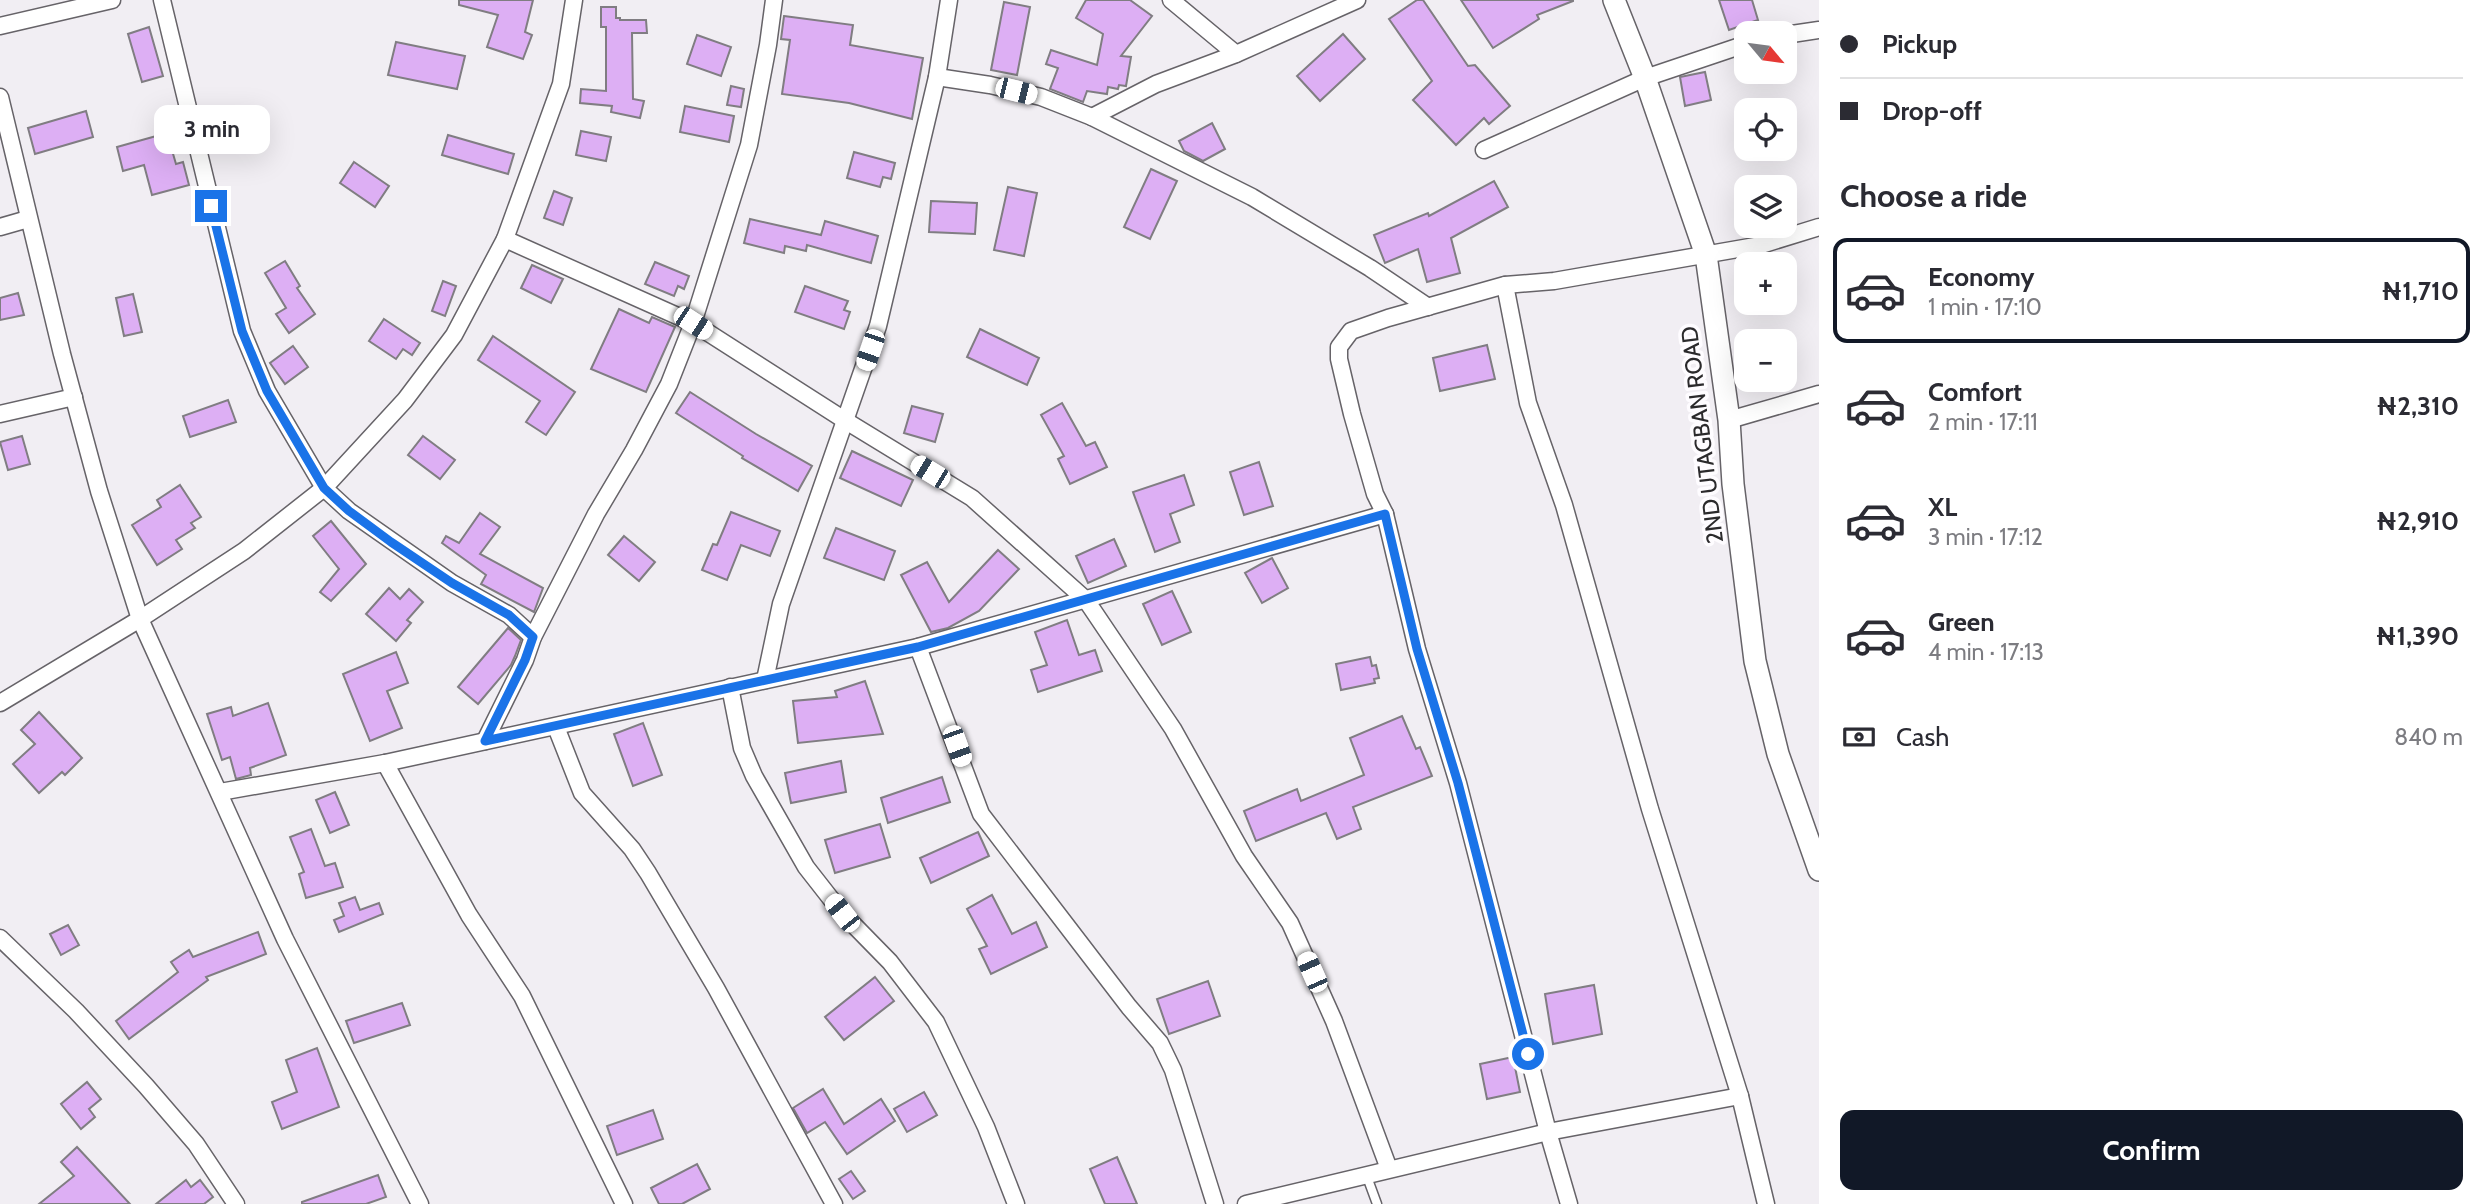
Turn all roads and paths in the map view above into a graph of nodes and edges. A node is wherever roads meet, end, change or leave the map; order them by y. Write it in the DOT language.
graph roads {
  1 [pos="112,0"];
  2 [pos="162,0"];
  3 [pos="574,0"];
  4 [pos="774,0"];
  5 [pos="950,0"];
  6 [pos="1171,0"];
  7 [pos="1357,0"];
  8 [pos="1614,0"];
  9 [pos="0,26"];
  10 [pos="1819,30"];
  11 [pos="1797,33"];
  12 [pos="1734,48"];
  13 [pos="1236,54"];
  14 [pos="937,77"];
  15 [pos="1645,78"];
  16 [pos="0,97"];
  17 [pos="1092,117"];
  18 [pos="1485,150"];
  19 [pos="28,219"];
  20 [pos="0,227"];
  21 [pos="1819,227"];
  22 [pos="505,239"];
  23 [pos="1706,255"];
  24 [pos="1505,285"];
  25 [pos="1428,307"];
  26 [pos="693,323"];
  27 [pos="1819,394"];
  28 [pos="74,397"];
  29 [pos="0,414"];
  30 [pos="1729,420"];
  31 [pos="846,421"];
  32 [pos="324,488"];
  33 [pos="1385,514"];
  34 [pos="1086,600"];
  35 [pos="140,619"];
  36 [pos="533,637"];
  37 [pos="918,647"];
  38 [pos="765,680"];
  39 [pos="730,687"];
  40 [pos="0,702"];
  41 [pos="555,727"];
  42 [pos="485,741"];
  43 [pos="385,763"];
  44 [pos="220,792"];
  45 [pos="1819,870"];
  46 [pos="0,938"];
  47 [pos="1740,1096"];
  48 [pos="1548,1132"];
  49 [pos="1389,1169"];
  50 [pos="1366,1174"];
  51 [pos="236,1204"];
  52 [pos="420,1204"];
  53 [pos="624,1204"];
  54 [pos="834,1204"];
  55 [pos="1016,1204"];
  56 [pos="1215,1204"];
  57 [pos="1246,1204"];
  58 [pos="1377,1204"];
  59 [pos="1569,1204"];
  60 [pos="1766,1204"];
  1 -- 9 [label="street"];
  2 -- 32 [label="street"];
  3 -- 22 [label="street"];
  4 -- 26 [label="street"];
  5 -- 14 [label="street"];
  6 -- 13 [label="street"];
  7 -- 13 [label="street"];
  8 -- 15 [label="street, 2ND UTAGBAN ROAD"];
  10 -- 11 [label="street"];
  12 -- 15 [label="street"];
  13 -- 17 [label="street"];
  14 -- 17 [label="street"];
  14 -- 31 [label="street"];
  15 -- 18 [label="street"];
  15 -- 23 [label="street, 2ND UTAGBAN ROAD"];
  16 -- 19 [label="street"];
  17 -- 25 [label="street"];
  19 -- 20 [label="street"];
  19 -- 28 [label="street"];
  21 -- 23 [label="street"];
  22 -- 26 [label="street"];
  22 -- 32 [label="street"];
  23 -- 24 [label="street"];
  23 -- 30 [label="street, 2ND UTAGBAN ROAD"];
  24 -- 25 [label="street"];
  24 -- 47 [label="street"];
  25 -- 33 [label="street"];
  26 -- 31 [label="street"];
  26 -- 36 [label="street"];
  27 -- 30 [label="street"];
  28 -- 29 [label="street"];
  28 -- 35 [label="street"];
  30 -- 45 [label="street, 2ND UTAGBAN ROAD"];
  31 -- 34 [label="street"];
  31 -- 38 [label="street"];
  32 -- 35 [label="street"];
  32 -- 36 [label="street"];
  33 -- 34 [label="street"];
  33 -- 48 [label="street"];
  34 -- 37 [label="street"];
  34 -- 49 [label="street"];
  35 -- 40 [label="street"];
  35 -- 44 [label="street"];
  36 -- 42 [label="street"];
  37 -- 38 [label="street"];
  37 -- 56 [label="street"];
  38 -- 39 [label="street"];
  39 -- 41 [label="street"];
  39 -- 55 [label="street"];
  41 -- 42 [label="street"];
  41 -- 54 [label="street"];
  42 -- 43 [label="street"];
  43 -- 44 [label="street"];
  43 -- 53 [label="street"];
  44 -- 52 [label="street"];
  46 -- 51 [label="street"];
  47 -- 48 [label="street"];
  47 -- 60 [label="street"];
  48 -- 49 [label="street"];
  48 -- 59 [label="street"];
  49 -- 50 [label="street"];
  50 -- 57 [label="street"];
  50 -- 58 [label="lane"];
}
